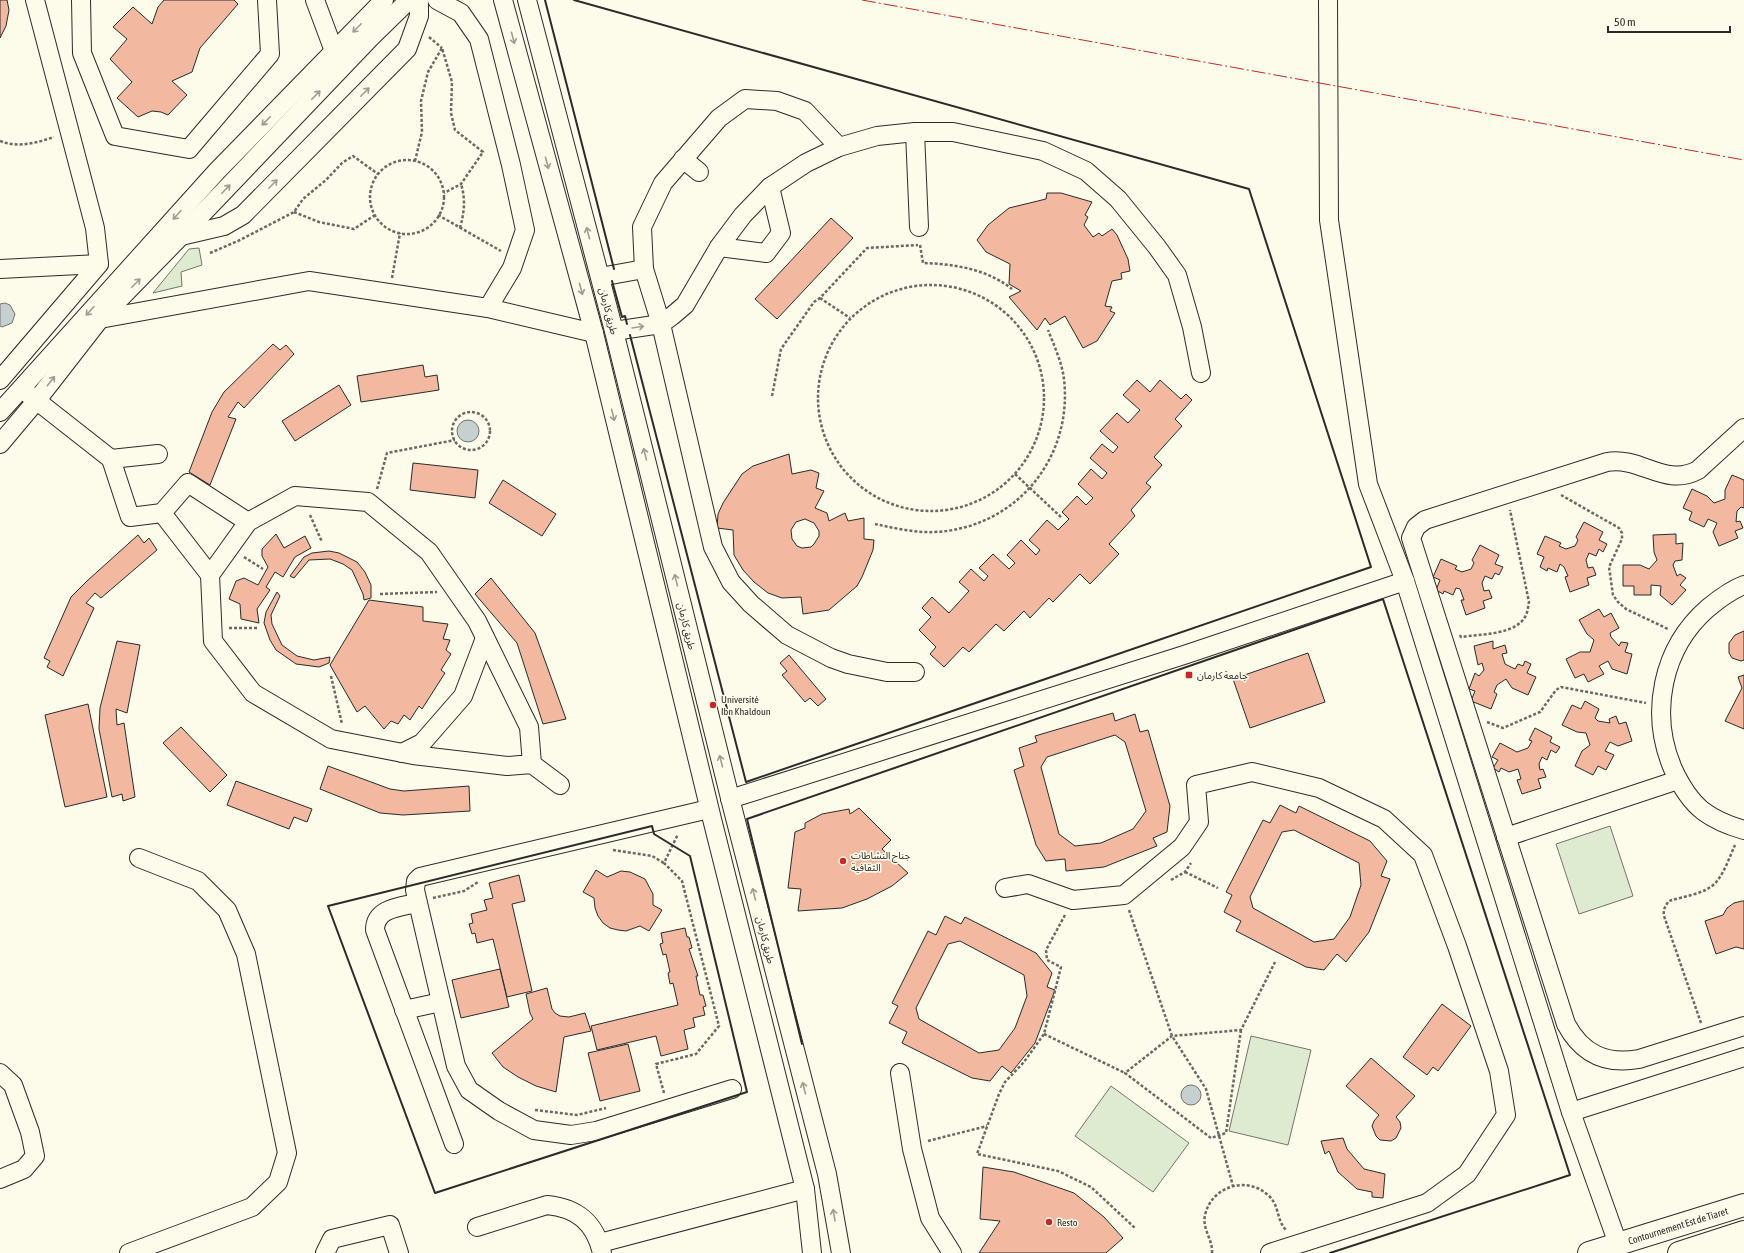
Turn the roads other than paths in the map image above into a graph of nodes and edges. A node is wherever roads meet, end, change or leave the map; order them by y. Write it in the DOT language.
graph roads {
  1 [pos="35,0"];
  2 [pos="81,0"];
  3 [pos="267,0"];
  4 [pos="315,0"];
  5 [pos="384,0"];
  6 [pos="408,0"];
  7 [pos="419,0"];
  8 [pos="437,0"];
  9 [pos="503,0"];
  10 [pos="527,0"];
  11 [pos="1328,0"];
  12 [pos="334,51"];
  13 [pos="915,132"];
  14 [pos="839,147"];
  15 [pos="683,159"];
  16 [pos="699,172"];
  17 [pos="770,187"];
  18 [pos="919,227"];
  19 [pos="181,236"];
  20 [pos="719,247"];
  21 [pos="100,264"];
  22 [pos="0,269"];
  23 [pos="644,269"];
  24 [pos="600,277"];
  25 [pos="488,308"];
  26 [pos="100,318"];
  27 [pos="661,324"];
  28 [pos="614,331"];
  29 [pos="594,334"];
  30 [pos="1201,373"];
  31 [pos="2,374"];
  32 [pos="21,388"];
  33 [pos="36,400"];
  34 [pos="0,412"];
  35 [pos="1744,428"];
  36 [pos="0,444"];
  37 [pos="158,454"];
  38 [pos="111,459"];
  39 [pos="162,513"];
  40 [pos="248,522"];
  41 [pos="210,575"];
  42 [pos="1405,581"];
  43 [pos="1744,585"];
  44 [pos="485,638"];
  45 [pos="915,672"];
  46 [pos="402,752"];
  47 [pos="532,764"];
  48 [pos="1678,780"];
  49 [pos="560,786"];
  50 [pos="730,799"];
  51 [pos="710,809"];
  52 [pos="1743,830"];
  53 [pos="1506,837"];
  54 [pos="139,858"];
  55 [pos="1005,888"];
  56 [pos="426,904"];
  57 [pos="441,1002"];
  58 [pos="404,1010"];
  59 [pos="1744,1026"];
  60 [pos="1744,1057"];
  61 [pos="0,1073"];
  62 [pos="900,1073"];
  63 [pos="732,1089"];
  64 [pos="1571,1112"];
  65 [pos="454,1144"];
  66 [pos="0,1179"];
  67 [pos="805,1189"];
  68 [pos="1744,1205"];
  69 [pos="477,1227"];
  70 [pos="1744,1232"];
  71 [pos="1618,1244"];
  72 [pos="1744,1245"];
  73 [pos="601,1248"];
  74 [pos="129,1253"];
  75 [pos="325,1253"];
  76 [pos="399,1253"];
  77 [pos="812,1253"];
  78 [pos="841,1253"];
  79 [pos="952,1253"];
  80 [pos="1271,1253"];
  81 [pos="1589,1253"];
  82 [pos="1680,1253"];
  83 [pos="1721,1253"];
  1 -- 21 [label="street"];
  2 -- 3 [label="street"];
  4 -- 12 [label="street"];
  5 -- 12 [label="street, one-way"];
  19 -- 6 [label="street, one-way"];
  19 -- 7 [label="street, one-way"];
  8 -- 25 [label="street"];
  9 -- 29 [label="street, طريق كارمان, one-way"];
  24 -- 10 [label="street, طريق كارمان, one-way"];
  11 -- 42 [label="street"];
  12 -- 32 [label="street, one-way"];
  13 -- 14 [label="street"];
  13 -- 18 [label="street"];
  13 -- 30 [label="street"];
  14 -- 15 [label="street"];
  14 -- 17 [label="street"];
  15 -- 16 [label="street"];
  15 -- 23 [label="street"];
  17 -- 20 [label="street"];
  17 -- 20 [label="street"];
  26 -- 19 [label="street, one-way"];
  20 -- 27 [label="street"];
  21 -- 22 [label="street"];
  21 -- 31 [label="street"];
  23 -- 24 [label="street"];
  23 -- 27 [label="street"];
  24 -- 28 [label="street, طريق كارمان"];
  25 -- 26 [label="street"];
  25 -- 29 [label="street"];
  33 -- 26 [label="street, one-way"];
  28 -- 27 [label="street, one-way"];
  27 -- 45 [label="street"];
  50 -- 28 [label="street, طريق كارمان, one-way"];
  29 -- 51 [label="street, طريق كارمان, one-way"];
  31 -- 32 [label="street"];
  32 -- 33 [label="street"];
  32 -- 34 [label="street"];
  33 -- 36 [label="street"];
  33 -- 38 [label="street"];
  35 -- 53 [label="street"];
  37 -- 38 [label="street"];
  38 -- 39 [label="street"];
  39 -- 40 [label="street"];
  39 -- 41 [label="street"];
  40 -- 41 [label="street"];
  40 -- 44 [label="street"];
  41 -- 46 [label="street"];
  42 -- 50 [label="street"];
  42 -- 64 [label="street"];
  43 -- 48 [label="street"];
  44 -- 46 [label="street"];
  44 -- 47 [label="street"];
  46 -- 47 [label="street"];
  47 -- 49 [label="street"];
  48 -- 52 [label="street"];
  48 -- 53 [label="street"];
  78 -- 50 [label="street, طريق كارمان, one-way"];
  51 -- 56 [label="street"];
  51 -- 67 [label="street, طريق كارمان"];
  53 -- 59 [label="street"];
  54 -- 74 [label="street"];
  55 -- 80 [label="street"];
  56 -- 57 [label="street"];
  56 -- 58 [label="street"];
  57 -- 58 [label="street"];
  57 -- 63 [label="street"];
  58 -- 65 [label="street"];
  60 -- 64 [label="street"];
  61 -- 66 [label="street"];
  62 -- 79 [label="street"];
  64 -- 71 [label="street"];
  67 -- 73 [label="street"];
  67 -- 77 [label="street, طريق كارمان"];
  68 -- 71 [label="highway, Contournement Est de Tiaret"];
  69 -- 73 [label="street"];
  70 -- 82 [label="highway"];
  71 -- 81 [label="highway, Contournement Est de Tiaret"];
  72 -- 83 [label="street"];
  75 -- 76 [label="street"];
}
